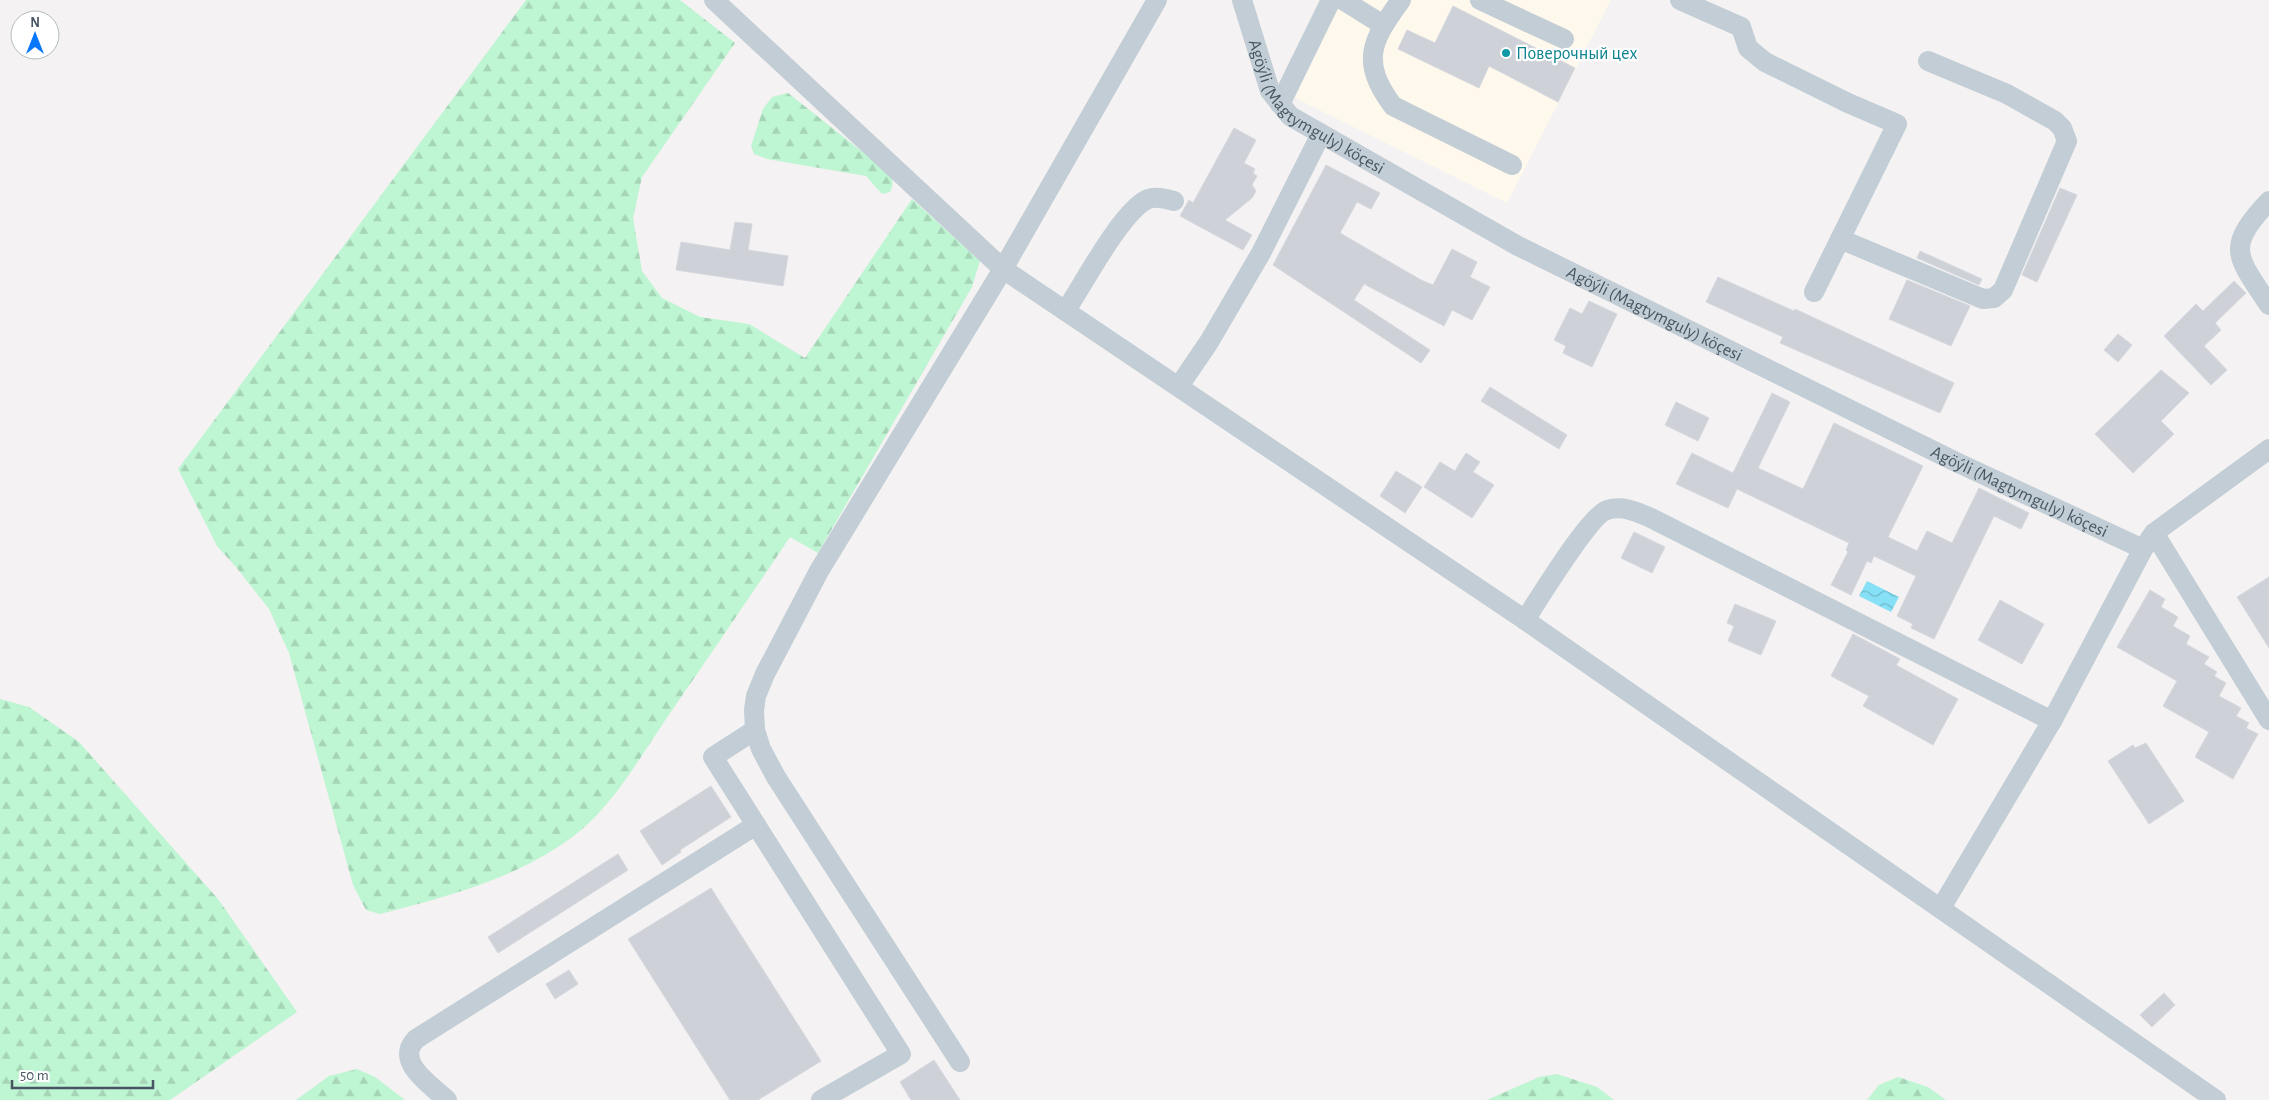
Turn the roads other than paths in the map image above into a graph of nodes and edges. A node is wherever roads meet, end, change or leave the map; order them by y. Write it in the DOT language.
graph roads {
  1 [pos="714,0"];
  2 [pos="1158,0"];
  3 [pos="1242,0"];
  4 [pos="1331,0"];
  5 [pos="1342,0"];
  6 [pos="1401,0"];
  7 [pos="1480,0"];
  8 [pos="1680,0"];
  9 [pos="1383,25"];
  10 [pos="1564,39"];
  11 [pos="1928,61"];
  12 [pos="1280,104"];
  13 [pos="1321,134"];
  14 [pos="1512,166"];
  15 [pos="1174,201"];
  16 [pos="2269,201"];
  17 [pos="1840,239"];
  18 [pos="1003,269"];
  19 [pos="1814,292"];
  20 [pos="2269,305"];
  21 [pos="1066,310"];
  22 [pos="1179,386"];
  23 [pos="2269,449"];
  24 [pos="2154,533"];
  25 [pos="2143,550"];
  26 [pos="1525,620"];
  27 [pos="2269,720"];
  28 [pos="2052,721"];
  29 [pos="756,730"];
  30 [pos="756,825"];
  31 [pos="1941,908"];
  32 [pos="960,1062"];
  33 [pos="447,1100"];
  34 [pos="821,1100"];
  35 [pos="2216,1100"];
  1 -- 18 [label="street"];
  2 -- 18 [label="street"];
  3 -- 12 [label="street, Agöýli (Magtymguly) köçesi"];
  4 -- 12 [label="street"];
  5 -- 9 [label="street"];
  6 -- 9 [label="street"];
  7 -- 10 [label="street"];
  8 -- 17 [label="street"];
  9 -- 14 [label="street"];
  11 -- 17 [label="street"];
  12 -- 13 [label="street, Agöýli (Magtymguly) köçesi"];
  13 -- 22 [label="street"];
  13 -- 25 [label="street, Agöýli (Magtymguly) köçesi"];
  15 -- 21 [label="street"];
  16 -- 20 [label="street"];
  17 -- 19 [label="street"];
  18 -- 21 [label="street"];
  18 -- 29 [label="street"];
  21 -- 22 [label="street"];
  22 -- 26 [label="street"];
  23 -- 24 [label="street"];
  24 -- 25 [label="street"];
  24 -- 27 [label="street"];
  25 -- 28 [label="street"];
  26 -- 28 [label="street"];
  26 -- 31 [label="street"];
  28 -- 31 [label="street"];
  29 -- 30 [label="street"];
  29 -- 32 [label="street"];
  30 -- 33 [label="street"];
  30 -- 34 [label="street"];
  31 -- 35 [label="street"];
}
